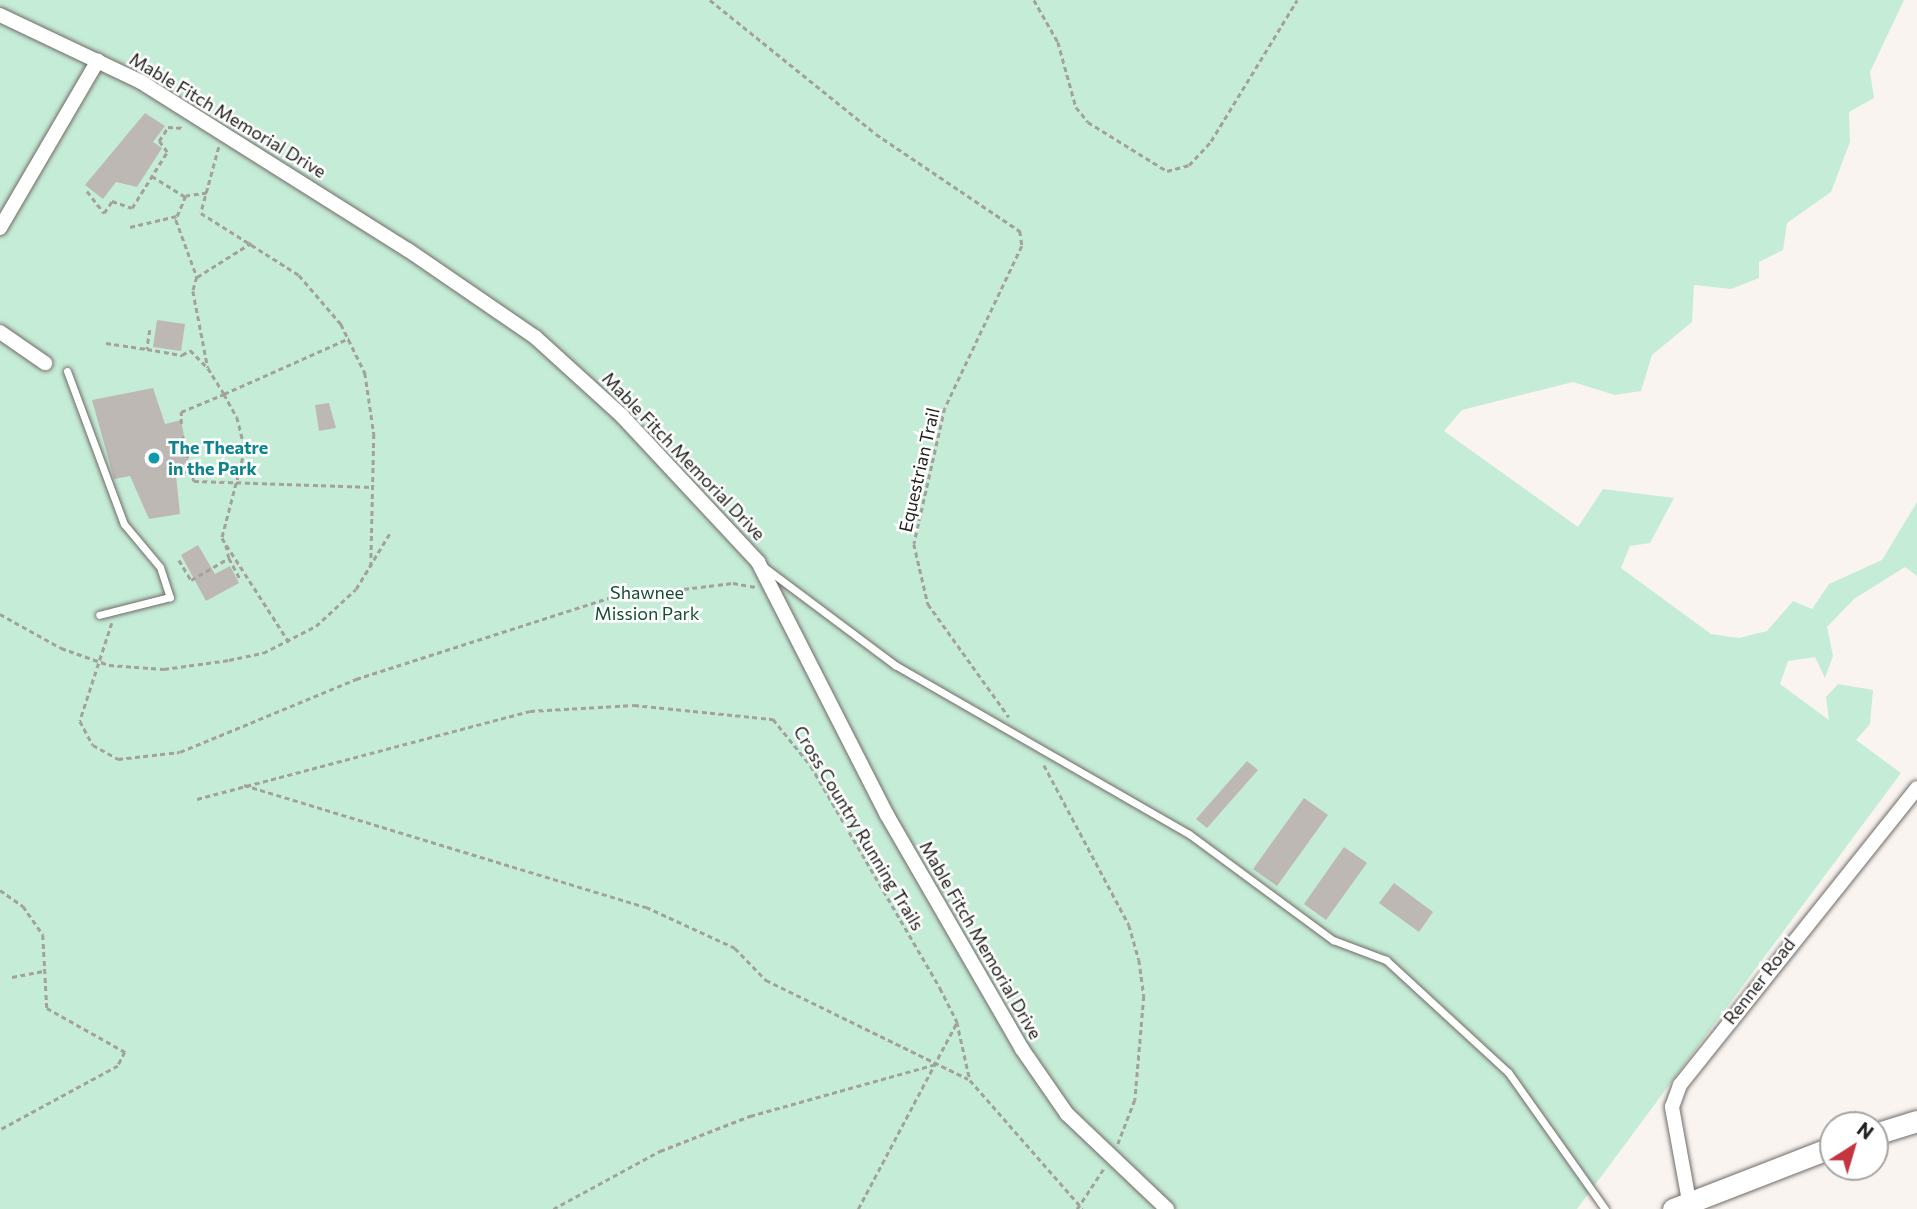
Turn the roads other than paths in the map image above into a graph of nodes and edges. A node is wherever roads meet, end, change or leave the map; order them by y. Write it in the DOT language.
graph roads {
  1 [pos="0,15"];
  2 [pos="98,60"];
  3 [pos="0,228"];
  4 [pos="0,332"];
  5 [pos="46,363"];
  6 [pos="67,371"];
  7 [pos="758,562"];
  8 [pos="99,615"];
  9 [pos="1917,788"];
  10 [pos="1917,1121"];
  11 [pos="1889,1130"];
  12 [pos="1819,1153"];
  13 [pos="1685,1206"];
  14 [pos="1167,1209"];
  15 [pos="1605,1209"];
  1 -- 2 [label="street, Mable Fitch Memorial Drive"];
  2 -- 3 [label="street"];
  2 -- 7 [label="street, Mable Fitch Memorial Drive"];
  4 -- 5 [label="street"];
  6 -- 8 [label="lane"];
  7 -- 14 [label="street, Mable Fitch Memorial Drive"];
  7 -- 15 [label="lane"];
  9 -- 13 [label="street, Renner Road"];
  10 -- 11 [label="main road"];
  12 -- 13 [label="main road, Renner Road"];
}
